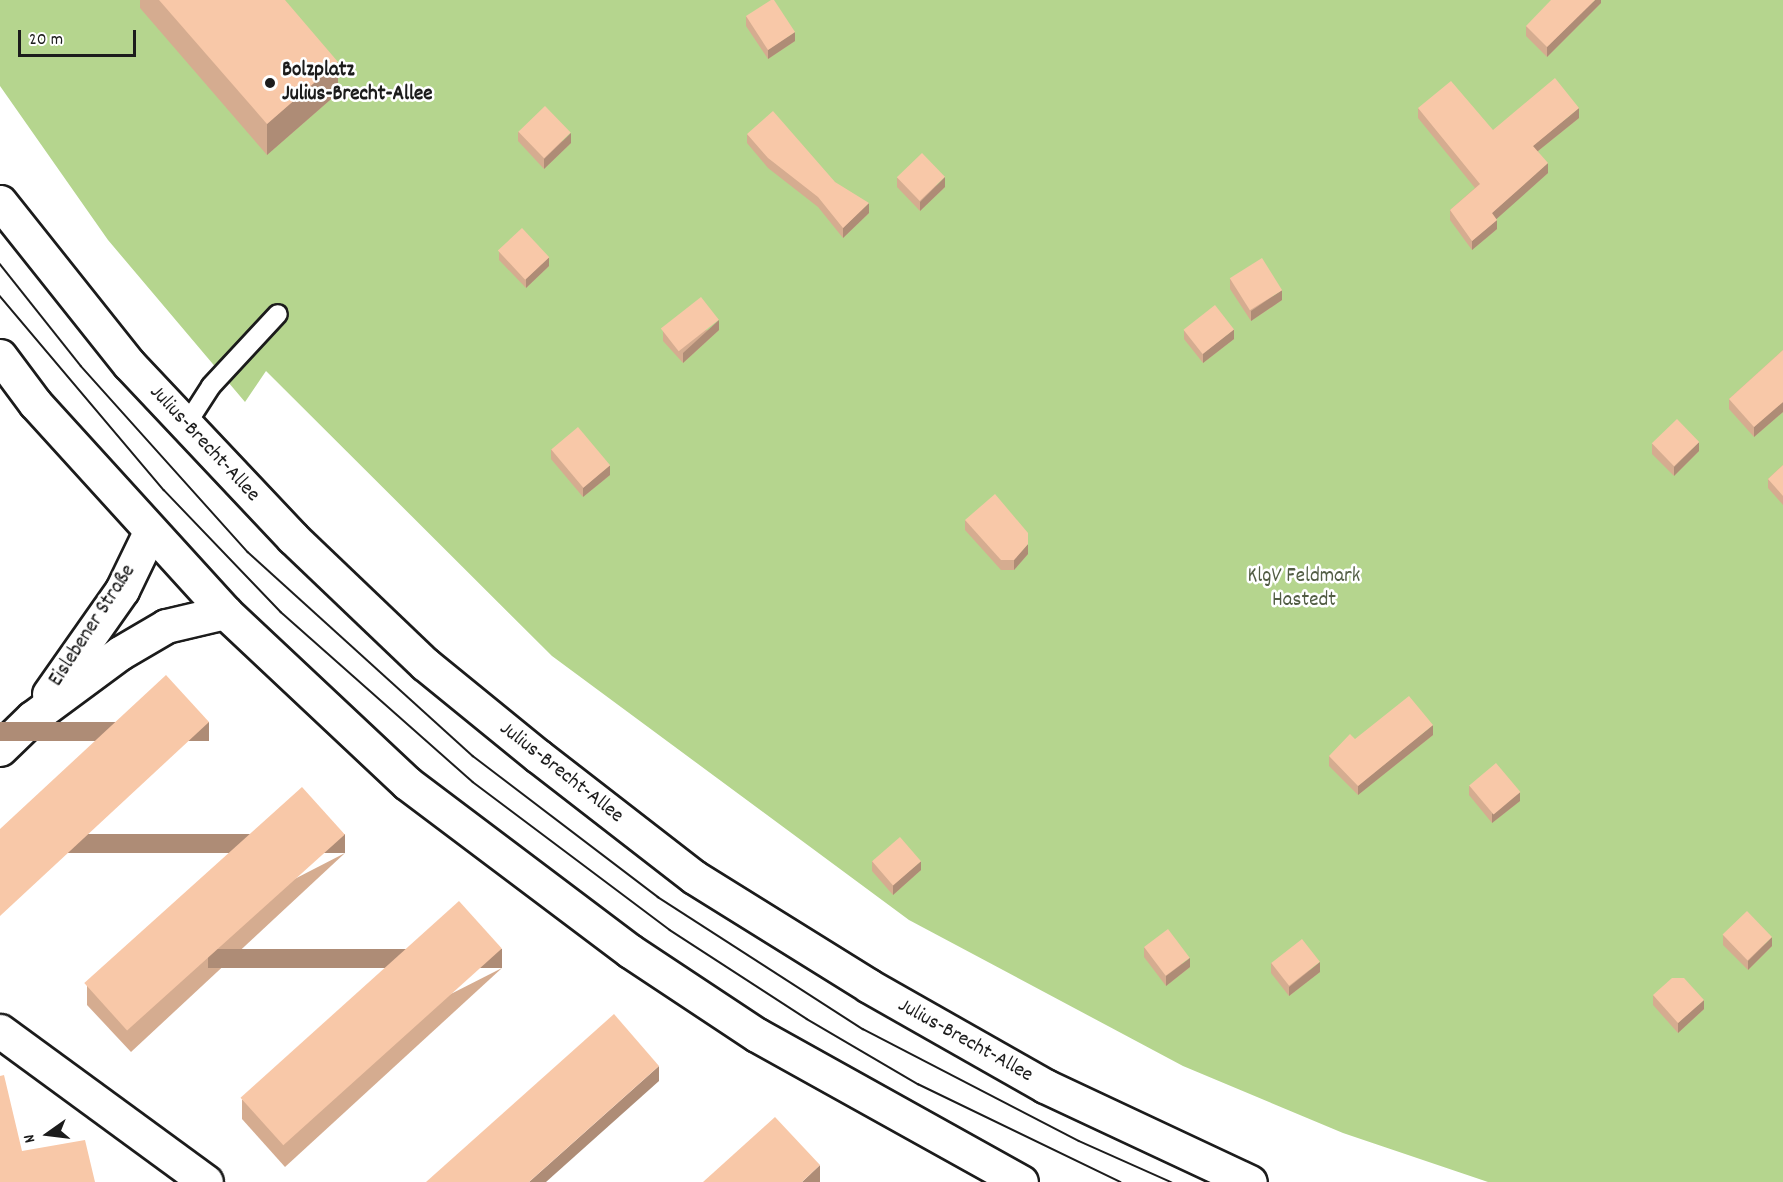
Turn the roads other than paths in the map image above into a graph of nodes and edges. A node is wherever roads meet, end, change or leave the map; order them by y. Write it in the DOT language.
graph roads {
  1 [pos="0,201"];
  2 [pos="278,314"];
  3 [pos="0,356"];
  4 [pos="186,425"];
  5 [pos="150,532"];
  6 [pos="225,612"];
  7 [pos="32,718"];
  8 [pos="0,748"];
  9 [pos="0,1031"];
  10 [pos="206,1182"];
  11 [pos="1021,1182"];
  12 [pos="1250,1182"];
  1 -- 4 [label="main road, Julius-Brecht-Allee"];
  2 -- 4 [label="lane"];
  3 -- 5 [label="main road"];
  4 -- 12 [label="main road, Julius-Brecht-Allee"];
  5 -- 6 [label="main road"];
  5 -- 7 [label="main road, Eislebener Straße"];
  6 -- 7 [label="main road, Eislebener Straße"];
  6 -- 11 [label="main road"];
  7 -- 8 [label="main road, Eislebener Straße"];
  9 -- 10 [label="main road"];
}
